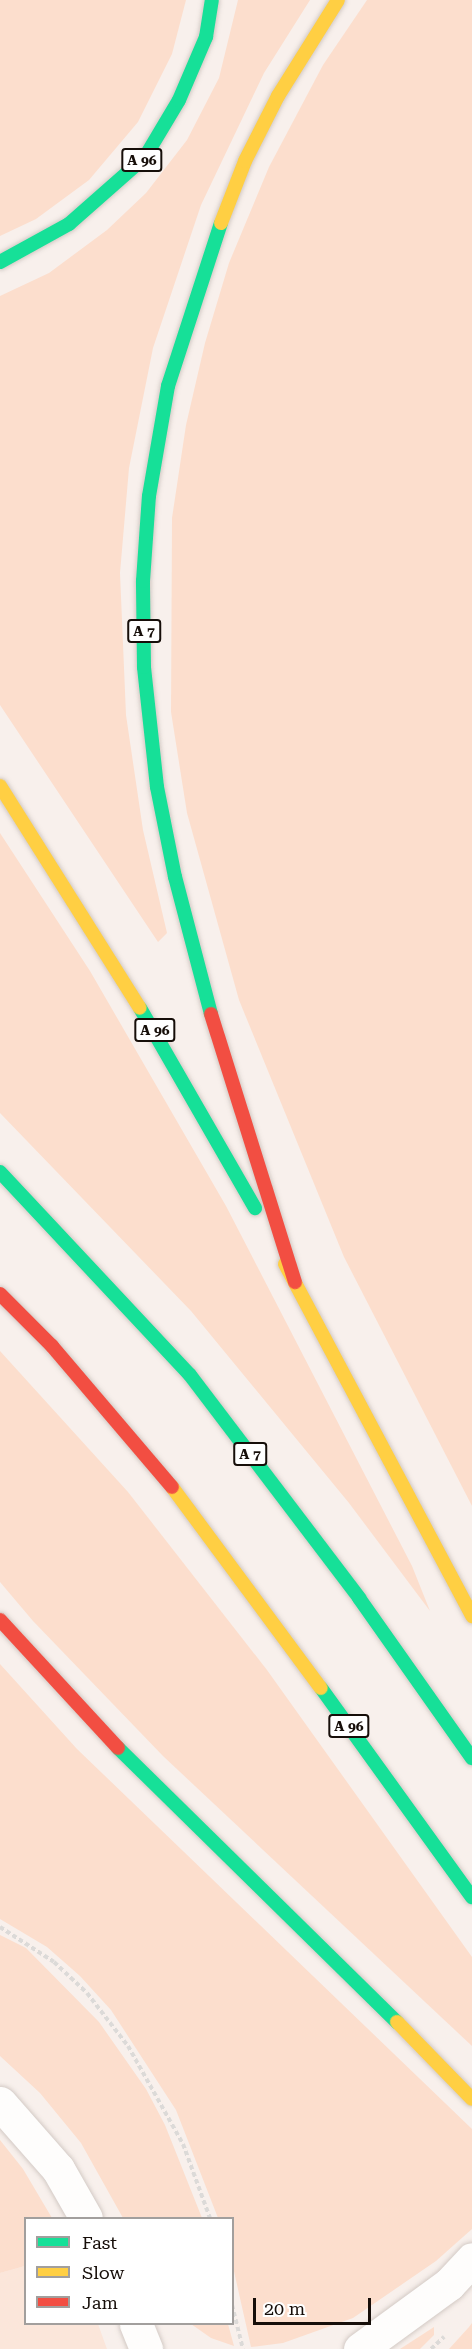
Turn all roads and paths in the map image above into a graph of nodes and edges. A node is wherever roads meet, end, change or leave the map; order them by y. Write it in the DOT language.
graph roads {
  1 [pos="212,0"];
  2 [pos="338,0"];
  3 [pos="0,262"];
  4 [pos="0,786"];
  5 [pos="0,1172"];
  6 [pos="295,1282"];
  7 [pos="0,1294"];
  8 [pos="472,1616"];
  9 [pos="0,1620"];
  10 [pos="472,1758"];
  11 [pos="472,1897"];
  12 [pos="0,1927"];
  13 [pos="472,2098"];
  14 [pos="0,2103"];
  15 [pos="86,2217"];
  16 [pos="210,2217"];
  17 [pos="472,2259"];
  18 [pos="234,2313"];
  19 [pos="136,2325"];
  20 [pos="146,2349"];
  21 [pos="243,2349"];
  22 [pos="360,2349"];
  1 -- 3 [label="highway, A 96"];
  2 -- 6 [label="highway, A 7"];
  4 -- 6 [label="highway, A 96"];
  5 -- 10 [label="highway, A 7"];
  6 -- 8 [label="highway, A 96"];
  7 -- 11 [label="highway, A 96"];
  9 -- 13 [label="highway"];
  12 -- 16 [label="path"];
  14 -- 15 [label="street"];
  17 -- 22 [label="street"];
  18 -- 21 [label="path"];
  19 -- 20 [label="street"];
}
